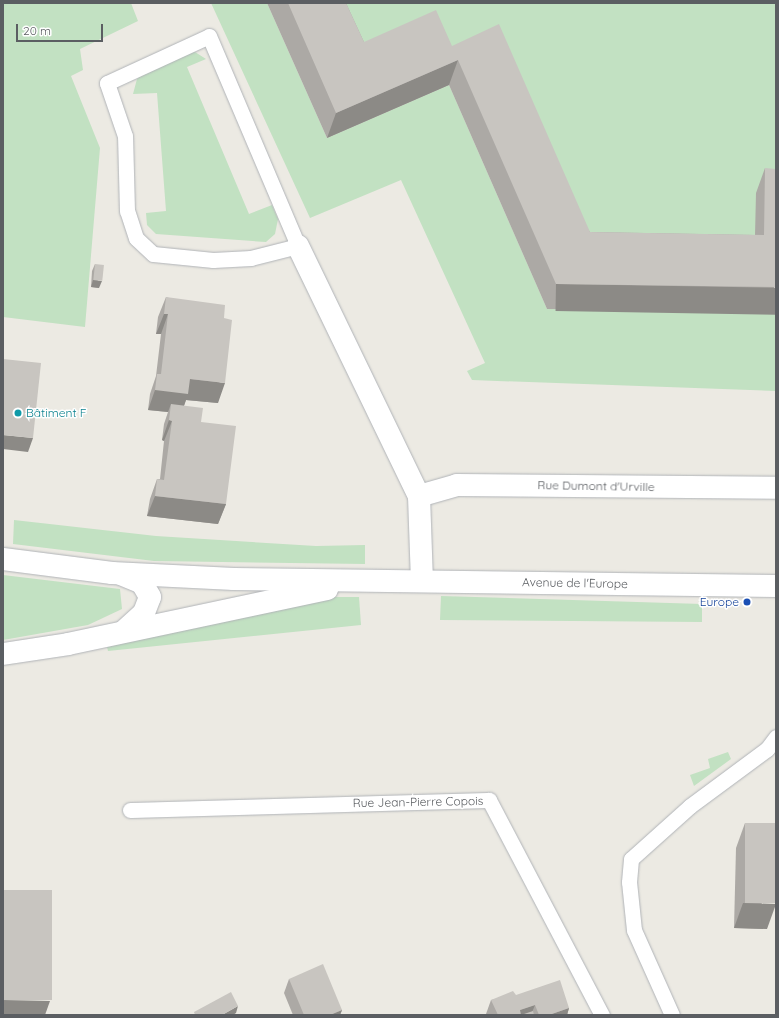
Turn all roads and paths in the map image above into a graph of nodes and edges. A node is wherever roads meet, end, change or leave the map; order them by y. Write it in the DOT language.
graph roads {
  1 [pos="298,246"];
  2 [pos="776,488"];
  3 [pos="418,496"];
  4 [pos="3,559"];
  5 [pos="120,573"];
  6 [pos="373,580"];
  7 [pos="422,580"];
  8 [pos="776,586"];
  9 [pos="124,631"];
  10 [pos="3,654"];
  11 [pos="776,738"];
  12 [pos="130,810"];
  13 [pos="602,1015"];
  14 [pos="672,1015"];
  1 -- 1 [label="lane"];
  1 -- 3 [label="street"];
  2 -- 3 [label="street, Rue Dumont d'Urville"];
  3 -- 7 [label="street"];
  4 -- 5 [label="street"];
  5 -- 6 [label="street"];
  5 -- 9 [label="street"];
  6 -- 7 [label="street, Avenue de l'Europe"];
  6 -- 9 [label="street"];
  7 -- 8 [label="street, Avenue de l'Europe"];
  9 -- 10 [label="street"];
  11 -- 14 [label="lane"];
  12 -- 13 [label="lane, Rue Jean-Pierre Copois"];
}
